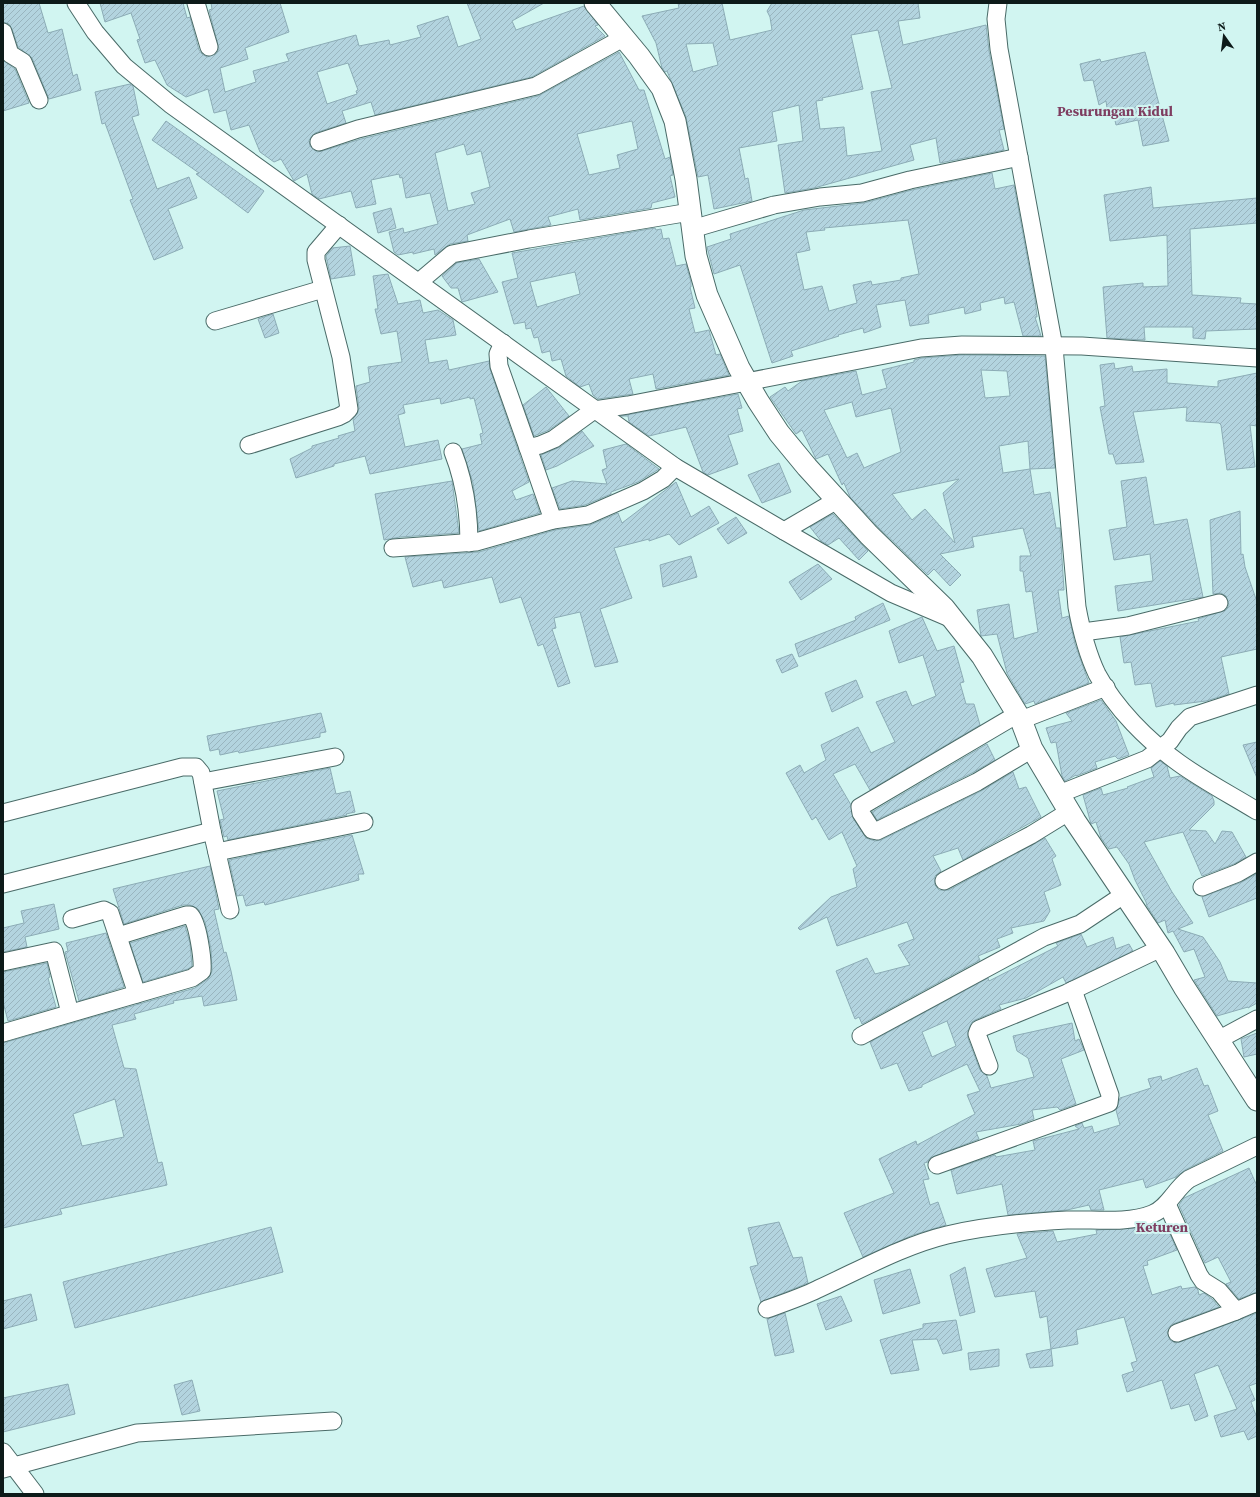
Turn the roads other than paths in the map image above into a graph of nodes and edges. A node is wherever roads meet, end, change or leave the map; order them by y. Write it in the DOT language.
graph roads {
  1 [pos="76,3"];
  2 [pos="196,3"];
  3 [pos="595,3"];
  4 [pos="998,3"];
  5 [pos="3,32"];
  6 [pos="623,38"];
  7 [pos="209,47"];
  8 [pos="39,100"];
  9 [pos="319,142"];
  10 [pos="1019,157"];
  11 [pos="691,220"];
  12 [pos="336,228"];
  13 [pos="419,282"];
  14 [pos="323,289"];
  15 [pos="215,320"];
  16 [pos="1058,347"];
  17 [pos="501,348"];
  18 [pos="1257,358"];
  19 [pos="748,382"];
  20 [pos="587,415"];
  21 [pos="249,445"];
  22 [pos="528,448"];
  23 [pos="453,452"];
  24 [pos="669,473"];
  25 [pos="837,500"];
  26 [pos="553,520"];
  27 [pos="784,531"];
  28 [pos="469,543"];
  29 [pos="393,548"];
  30 [pos="1219,603"];
  31 [pos="952,619"];
  32 [pos="1086,632"];
  33 [pos="1106,687"];
  34 [pos="1257,695"];
  35 [pos="1009,721"];
  36 [pos="1170,740"];
  37 [pos="1024,753"];
  38 [pos="335,757"];
  39 [pos="203,782"];
  40 [pos="1061,810"];
  41 [pos="1257,811"];
  42 [pos="3,813"];
  43 [pos="364,822"];
  44 [pos="212,831"];
  45 [pos="218,852"];
  46 [pos="1257,862"];
  47 [pos="944,881"];
  48 [pos="3,884"];
  49 [pos="1202,887"];
  50 [pos="1117,899"];
  51 [pos="230,910"];
  52 [pos="72,919"];
  53 [pos="118,936"];
  54 [pos="1151,954"];
  55 [pos="3,962"];
  56 [pos="1073,990"];
  57 [pos="136,994"];
  58 [pos="70,1013"];
  59 [pos="1257,1019"];
  60 [pos="4,1030"];
  61 [pos="861,1036"];
  62 [pos="1218,1040"];
  63 [pos="990,1066"];
  64 [pos="1257,1100"];
  65 [pos="1257,1146"];
  66 [pos="937,1165"];
  67 [pos="1167,1204"];
  68 [pos="1257,1302"];
  69 [pos="767,1309"];
  70 [pos="1236,1311"];
  71 [pos="1177,1333"];
  72 [pos="333,1421"];
  73 [pos="3,1452"];
  74 [pos="8,1467"];
  75 [pos="35,1494"];
  1 -- 12 [label="street"];
  2 -- 7 [label="street"];
  3 -- 6 [label="street"];
  4 -- 10 [label="street"];
  5 -- 8 [label="street"];
  6 -- 9 [label="street"];
  6 -- 11 [label="street"];
  10 -- 11 [label="street"];
  10 -- 16 [label="street"];
  11 -- 13 [label="street"];
  11 -- 19 [label="street"];
  12 -- 13 [label="street"];
  12 -- 14 [label="street"];
  13 -- 17 [label="street"];
  14 -- 15 [label="street"];
  14 -- 21 [label="street"];
  16 -- 18 [label="street"];
  16 -- 19 [label="street"];
  16 -- 32 [label="street"];
  17 -- 20 [label="street"];
  17 -- 22 [label="street"];
  19 -- 20 [label="street"];
  19 -- 25 [label="street"];
  20 -- 22 [label="street"];
  20 -- 24 [label="street"];
  22 -- 26 [label="street"];
  23 -- 28 [label="street"];
  24 -- 26 [label="street"];
  24 -- 27 [label="street"];
  25 -- 27 [label="street"];
  25 -- 31 [label="street"];
  26 -- 28 [label="street"];
  27 -- 31 [label="street"];
  28 -- 29 [label="street"];
  30 -- 32 [label="street"];
  31 -- 35 [label="street"];
  32 -- 33 [label="street"];
  33 -- 35 [label="street"];
  33 -- 36 [label="street"];
  34 -- 36 [label="street"];
  35 -- 37 [label="street"];
  35 -- 37 [label="street"];
  36 -- 40 [label="street"];
  36 -- 41 [label="street"];
  37 -- 40 [label="street"];
  38 -- 39 [label="street"];
  39 -- 42 [label="street"];
  39 -- 44 [label="street"];
  40 -- 47 [label="street"];
  40 -- 50 [label="street"];
  43 -- 45 [label="street"];
  44 -- 45 [label="street"];
  44 -- 48 [label="street"];
  45 -- 51 [label="street"];
  46 -- 49 [label="street"];
  50 -- 54 [label="street"];
  50 -- 61 [label="street"];
  52 -- 53 [label="street"];
  53 -- 57 [label="street"];
  53 -- 57 [label="street"];
  54 -- 56 [label="street"];
  54 -- 62 [label="street"];
  55 -- 58 [label="street"];
  56 -- 63 [label="street"];
  56 -- 66 [label="street"];
  57 -- 58 [label="street"];
  58 -- 60 [label="street"];
  59 -- 62 [label="street"];
  62 -- 64 [label="street"];
  65 -- 67 [label="street"];
  67 -- 69 [label="street"];
  67 -- 70 [label="street"];
  68 -- 70 [label="street"];
  70 -- 71 [label="street"];
  72 -- 74 [label="street"];
  73 -- 74 [label="street"];
  74 -- 75 [label="street"];
}
